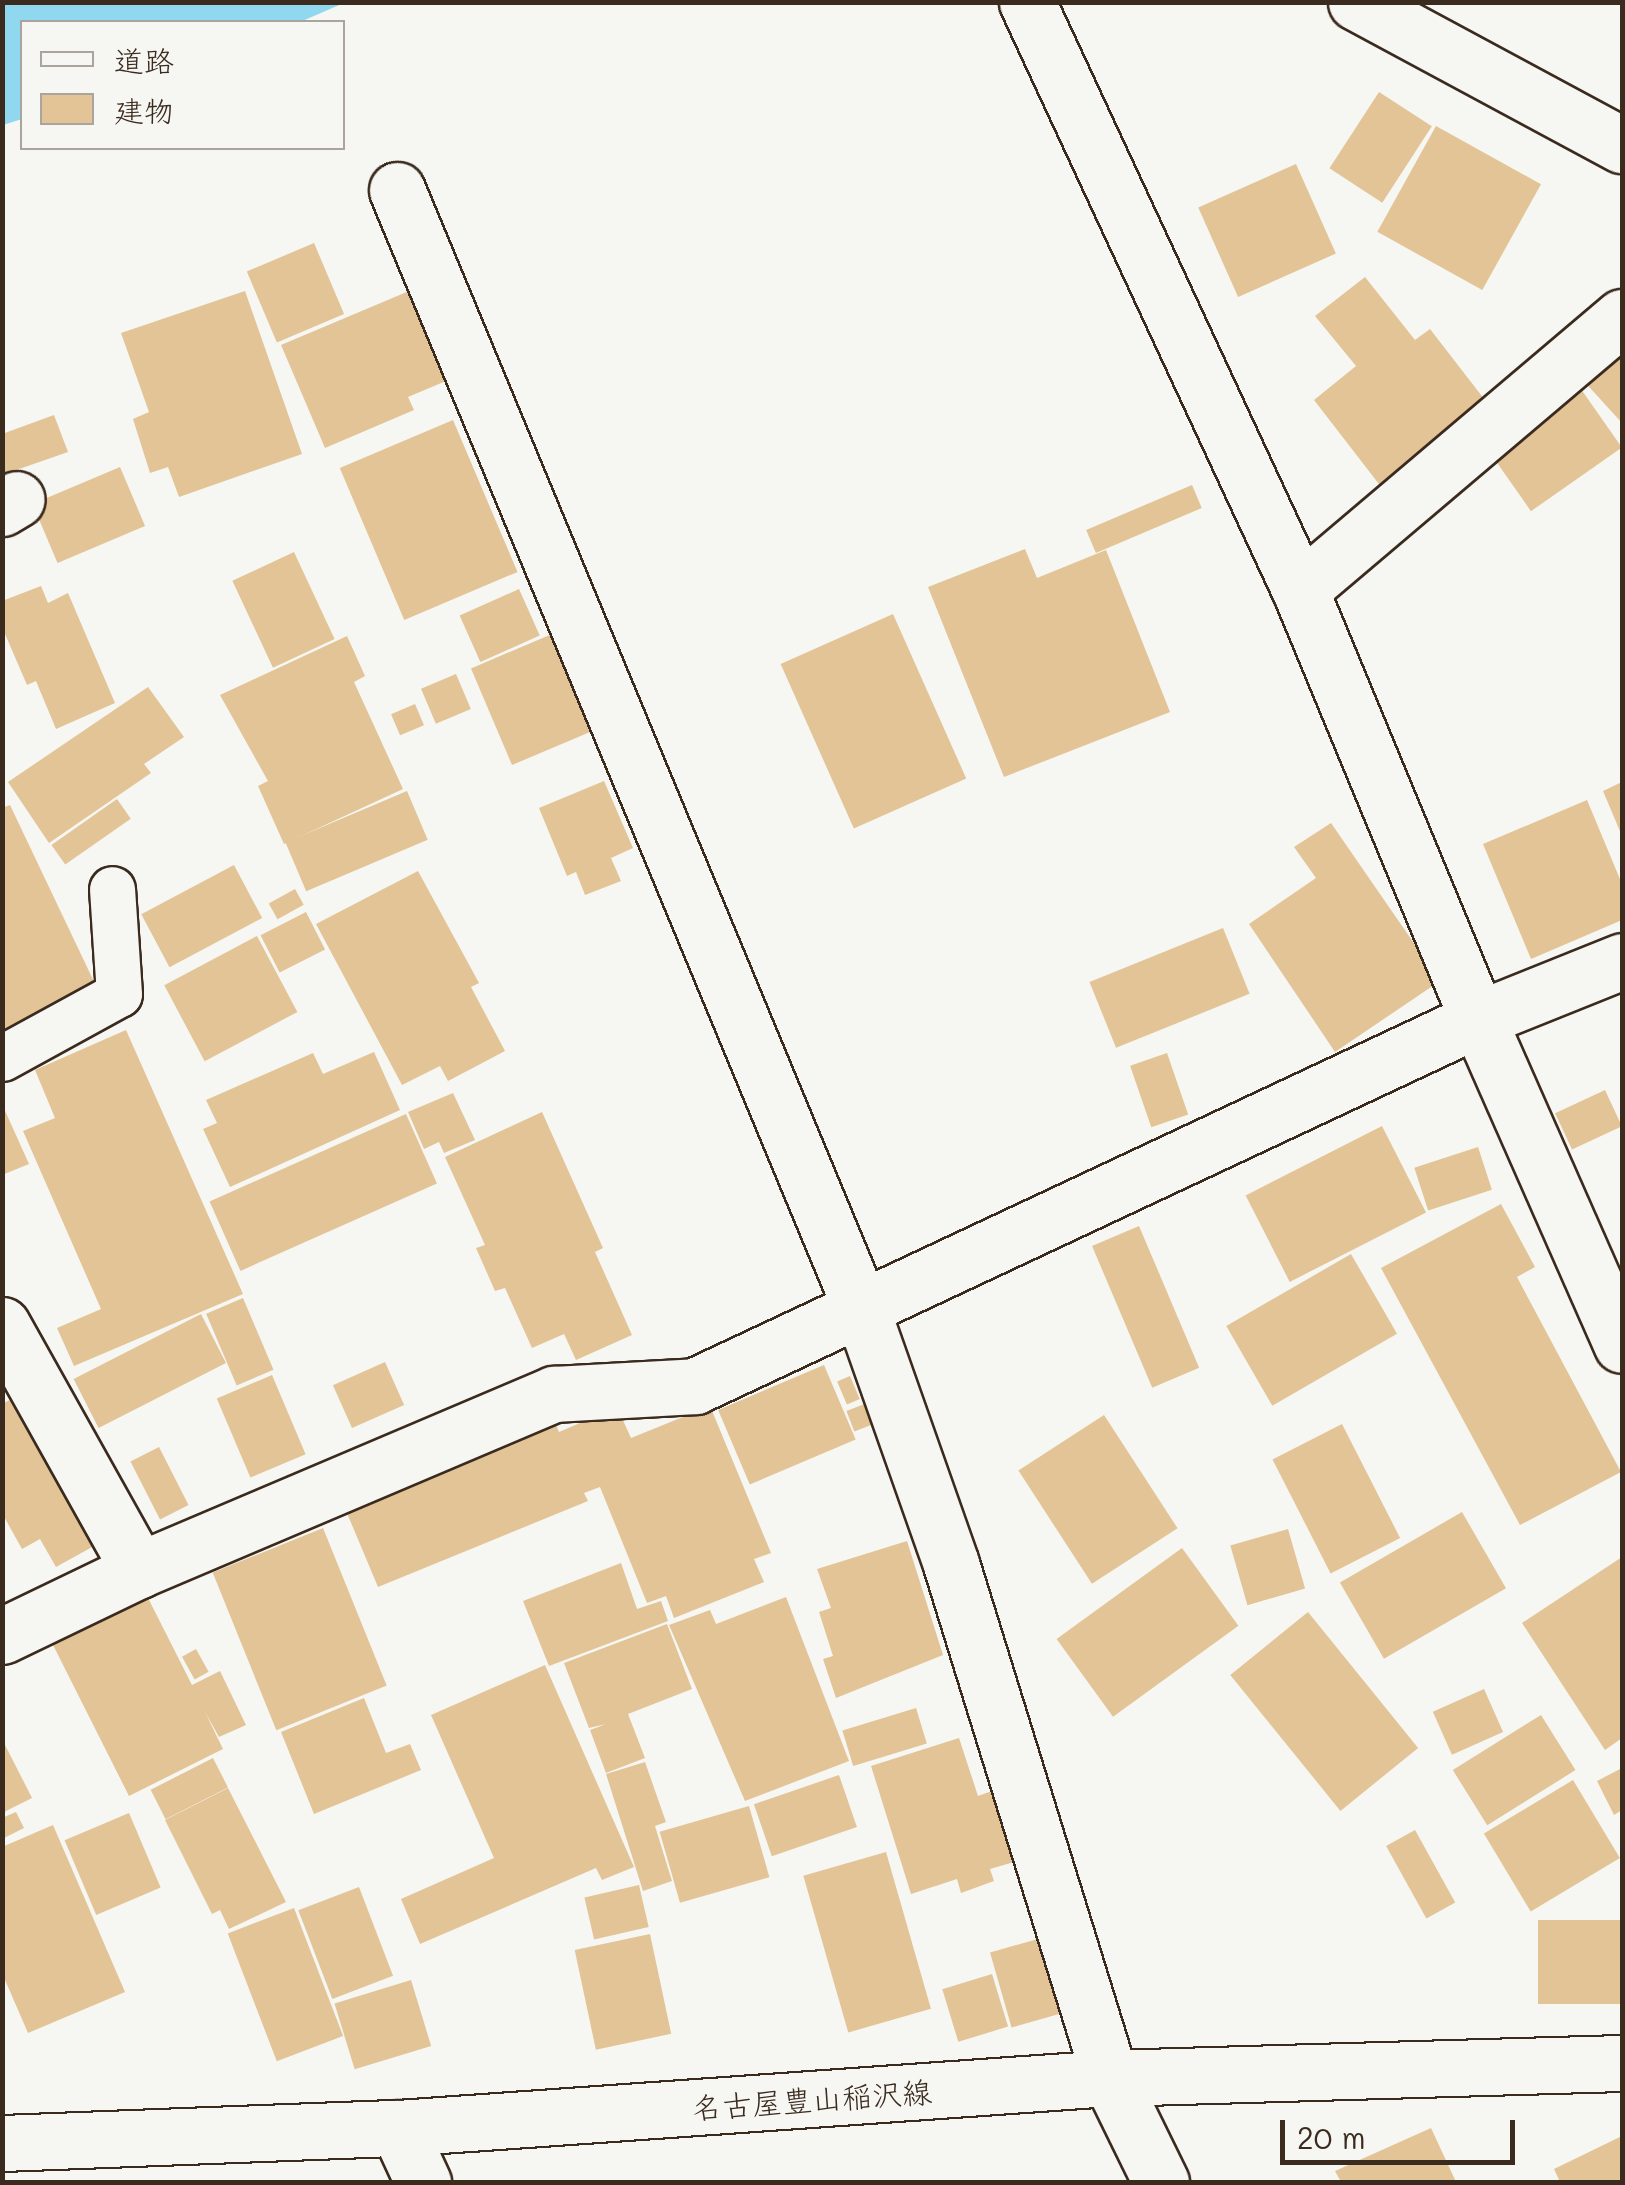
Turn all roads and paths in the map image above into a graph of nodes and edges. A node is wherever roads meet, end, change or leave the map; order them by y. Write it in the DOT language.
graph roads {
  1 [pos="1027,2"];
  2 [pos="1356,2"];
  3 [pos="1622,144"];
  4 [pos="397,190"];
  5 [pos="1622,317"];
  6 [pos="1300,590"];
  7 [pos="112,889"];
  8 [pos="1622,962"];
  9 [pos="1478,1019"];
  10 [pos="2,1058"];
  11 [pos="861,1308"];
  12 [pos="2,1325"];
  13 [pos="1622,1345"];
  14 [pos="138,1570"];
  15 [pos="2,1636"];
  16 [pos="1622,2063"];
  17 [pos="1110,2078"];
  18 [pos="398,2128"];
  19 [pos="2,2143"];
  20 [pos="424,2182"];
  21 [pos="1161,2182"];
  1 -- 6 [label="street"];
  2 -- 3 [label="street"];
  4 -- 11 [label="street"];
  5 -- 6 [label="street"];
  6 -- 9 [label="street"];
  7 -- 10 [label="lane"];
  8 -- 9 [label="street"];
  9 -- 11 [label="street"];
  9 -- 13 [label="street"];
  11 -- 14 [label="street"];
  11 -- 17 [label="street"];
  12 -- 14 [label="street"];
  14 -- 15 [label="street"];
  16 -- 17 [label="street, 名古屋豊山稲沢線"];
  17 -- 18 [label="street, 名古屋豊山稲沢線"];
  17 -- 21 [label="street"];
  18 -- 19 [label="street, 名古屋豊山稲沢線"];
  18 -- 20 [label="street"];
}
